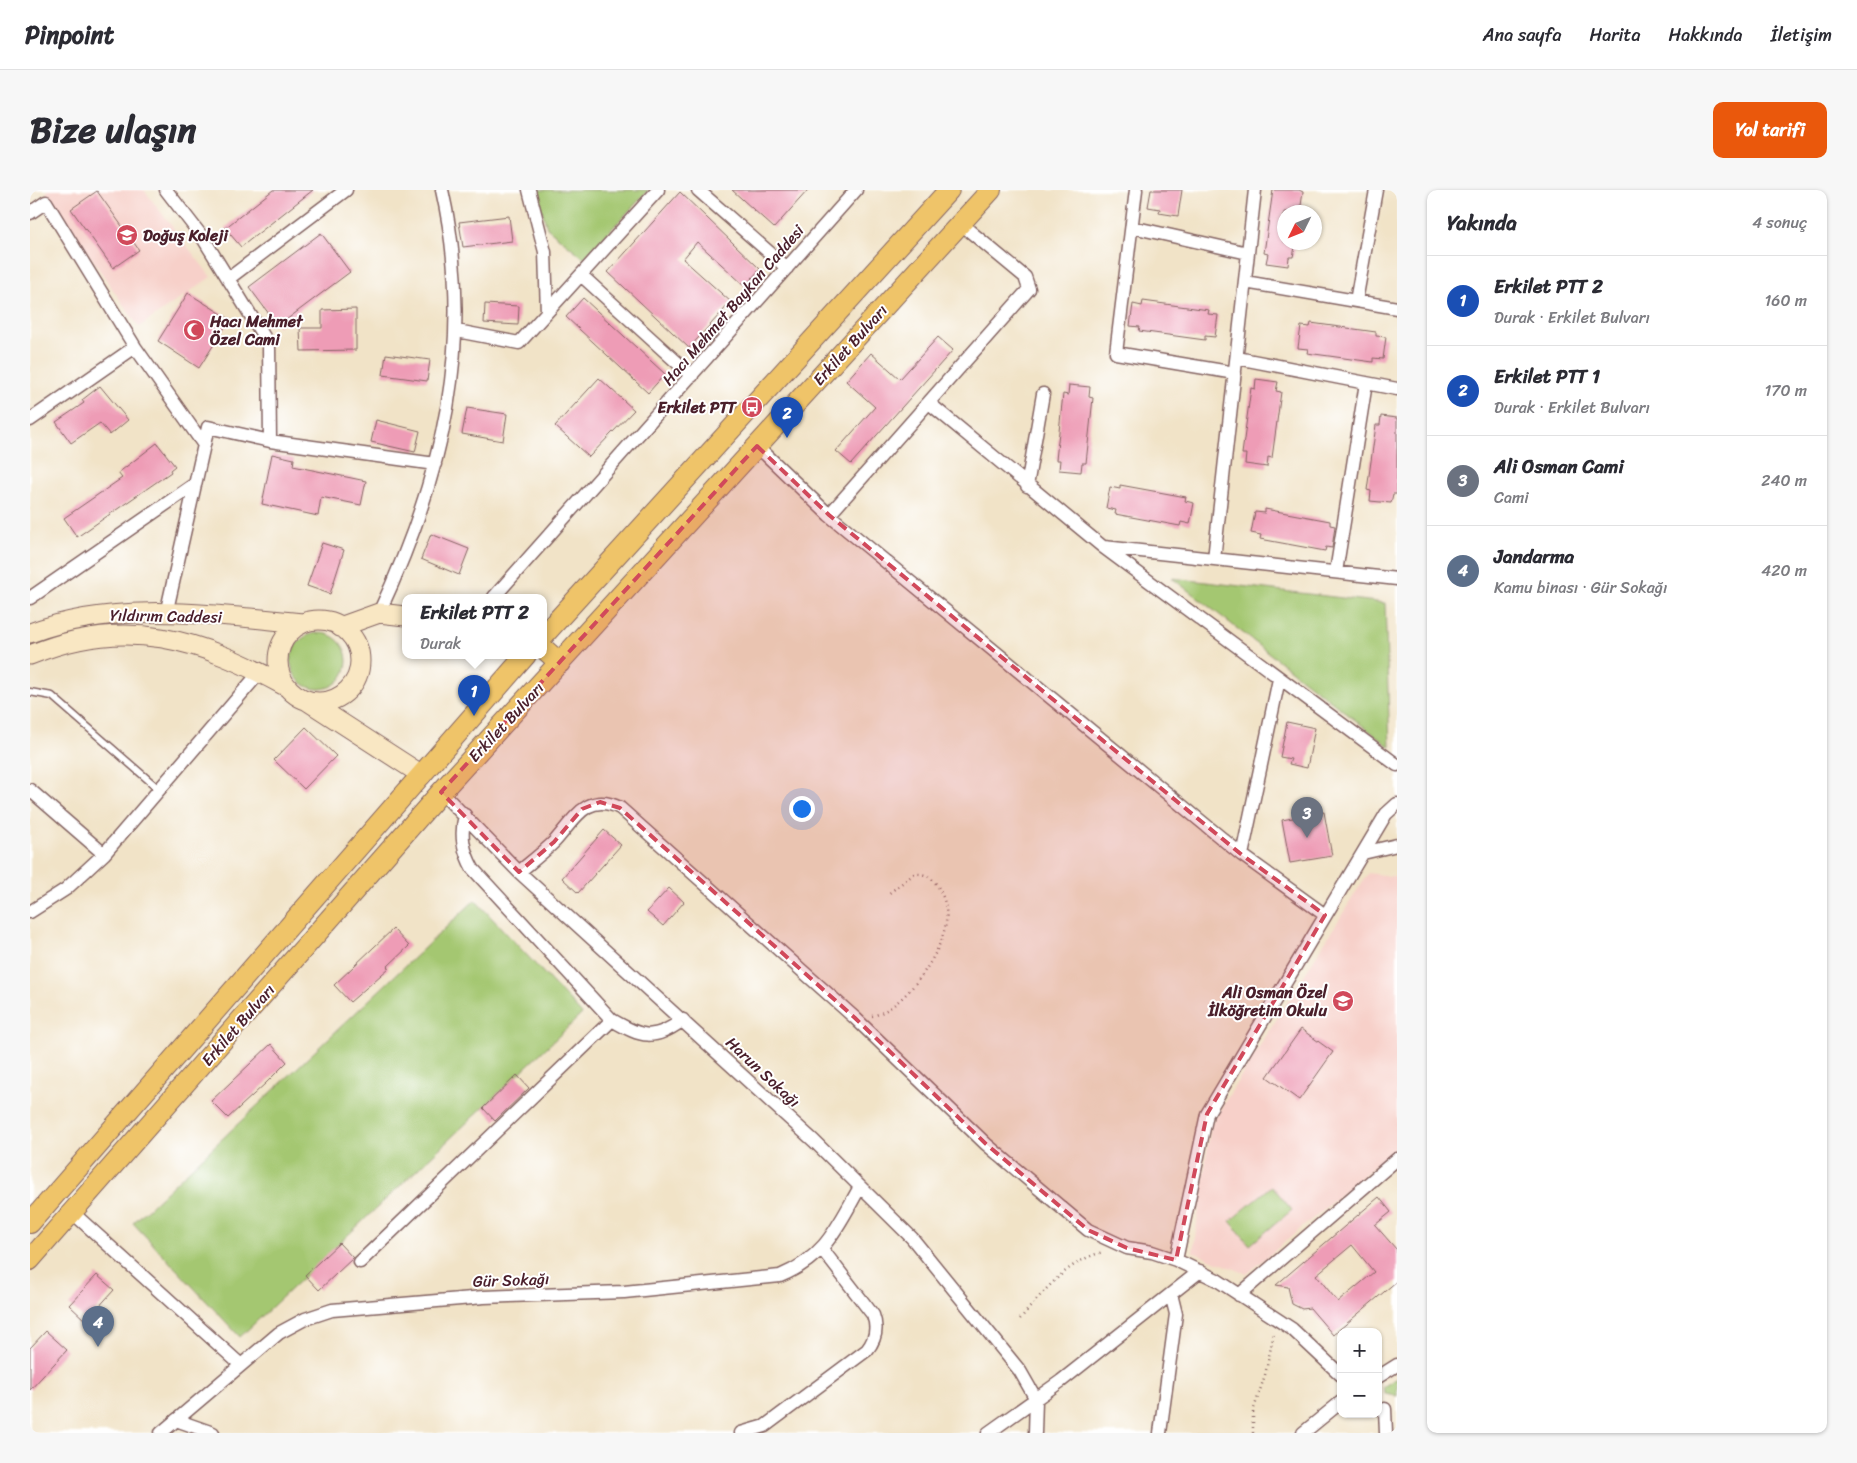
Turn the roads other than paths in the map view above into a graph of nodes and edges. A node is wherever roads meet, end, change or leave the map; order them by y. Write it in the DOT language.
graph roads {
  1 [pos="166,190"];
  2 [pos="346,190"];
  3 [pos="442,190"];
  4 [pos="529,190"];
  5 [pos="658,190"];
  6 [pos="698,190"];
  7 [pos="856,190"];
  8 [pos="949,190"];
  9 [pos="990,190"];
  10 [pos="1136,190"];
  11 [pos="1255,190"];
  12 [pos="1376,190"];
  13 [pos="45,196"];
  14 [pos="30,214"];
  15 [pos="960,223"];
  16 [pos="1132,228"];
  17 [pos="1248,253"];
  18 [pos="787,268"];
  19 [pos="580,275"];
  20 [pos="228,279"];
  21 [pos="1245,282"];
  22 [pos="1356,301"];
  23 [pos="1397,308"];
  24 [pos="547,312"];
  25 [pos="456,331"];
  26 [pos="135,348"];
  27 [pos="1236,358"];
  28 [pos="1235,373"];
  29 [pos="692,376"];
  30 [pos="1366,383"];
  31 [pos="1397,389"];
  32 [pos="1043,394"];
  33 [pos="929,403"];
  34 [pos="30,420"];
  35 [pos="270,441"];
  36 [pos="204,445"];
  37 [pos="757,446"];
  38 [pos="435,464"];
  39 [pos="195,484"];
  40 [pos="1027,486"];
  41 [pos="829,515"];
  42 [pos="1103,547"];
  43 [pos="1214,559"];
  44 [pos="1336,572"];
  45 [pos="1397,579"];
  46 [pos="497,594"];
  47 [pos="30,598"];
  48 [pos="379,613"];
  49 [pos="166,614"];
  50 [pos="402,616"];
  51 [pos="304,623"];
  52 [pos="340,627"];
  53 [pos="547,632"];
  54 [pos="30,633"];
  55 [pos="547,652"];
  56 [pos="30,655"];
  57 [pos="523,659"];
  58 [pos="560,663"];
  59 [pos="260,672"];
  60 [pos="1279,679"];
  61 [pos="287,687"];
  62 [pos="30,692"];
  63 [pos="305,699"];
  64 [pos="1397,765"];
  65 [pos="422,775"];
  66 [pos="30,790"];
  67 [pos="160,790"];
  68 [pos="442,792"];
  69 [pos="1397,804"];
  70 [pos="465,815"];
  71 [pos="1397,845"];
  72 [pos="1364,853"];
  73 [pos="104,854"];
  74 [pos="1242,855"];
  75 [pos="519,872"];
  76 [pos="30,912"];
  77 [pos="1325,915"];
  78 [pos="612,1020"];
  79 [pos="683,1020"];
  80 [pos="1397,1159"];
  81 [pos="860,1187"];
  82 [pos="73,1213"];
  83 [pos="30,1223"];
  84 [pos="822,1248"];
  85 [pos="30,1260"];
  86 [pos="1176,1260"];
  87 [pos="360,1262"];
  88 [pos="1200,1271"];
  89 [pos="1171,1294"];
  90 [pos="1239,1295"];
  91 [pos="241,1365"];
  92 [pos="1397,1365"];
  93 [pos="1339,1373"];
  94 [pos="1382,1374"];
  95 [pos="1036,1399"];
  96 [pos="1337,1405"];
  97 [pos="1387,1410"];
  98 [pos="176,1420"];
  99 [pos="161,1433"];
  100 [pos="213,1433"];
  101 [pos="741,1433"];
  102 [pos="988,1433"];
  103 [pos="1035,1433"];
  104 [pos="1160,1433"];
  105 [pos="1302,1433"];
  106 [pos="1386,1433"];
  1 -- 20 [label="street"];
  2 -- 20 [label="street"];
  3 -- 25 [label="street"];
  4 -- 24 [label="street"];
  5 -- 19 [label="street"];
  6 -- 18 [label="street"];
  7 -- 18 [label="street, Hacı Mehmet Baykan Caddesi"];
  8 -- 53 [label="main road, Erkilet Bulvarı"];
  9 -- 15 [label="main road, Erkilet Bulvarı"];
  10 -- 16 [label="street"];
  11 -- 17 [label="street"];
  12 -- 22 [label="street"];
  13 -- 14 [label="street"];
  13 -- 26 [label="street"];
  15 -- 33 [label="street"];
  15 -- 37 [label="main road, Erkilet Bulvarı"];
  16 -- 17 [label="street"];
  16 -- 28 [label="street"];
  17 -- 21 [label="street"];
  18 -- 29 [label="street, Hacı Mehmet Baykan Caddesi"];
  19 -- 24 [label="street"];
  19 -- 29 [label="street"];
  20 -- 35 [label="street"];
  21 -- 22 [label="street"];
  21 -- 27 [label="street"];
  22 -- 23 [label="street"];
  24 -- 25 [label="street"];
  25 -- 38 [label="street"];
  26 -- 34 [label="street"];
  26 -- 36 [label="street"];
  27 -- 28 [label="street"];
  27 -- 30 [label="street"];
  28 -- 43 [label="street"];
  29 -- 46 [label="street, Hacı Mehmet Baykan Caddesi"];
  30 -- 31 [label="street"];
  30 -- 44 [label="street"];
  32 -- 40 [label="street"];
  33 -- 40 [label="street"];
  33 -- 41 [label="street"];
  35 -- 36 [label="street"];
  35 -- 38 [label="street"];
  36 -- 39 [label="street"];
  37 -- 41 [label="street"];
  37 -- 58 [label="main road, Erkilet Bulvarı"];
  38 -- 48 [label="street"];
  39 -- 47 [label="street"];
  39 -- 49 [label="street"];
  40 -- 42 [label="street"];
  41 -- 74 [label="street"];
  42 -- 43 [label="street"];
  42 -- 60 [label="street"];
  43 -- 44 [label="street"];
  44 -- 45 [label="street"];
  48 -- 50 [label="street"];
  48 -- 52 [label="street"];
  49 -- 51 [label="street, Yıldırım Caddesi"];
  49 -- 54 [label="street, Yıldırım Caddesi"];
  51 -- 52 [label="street"];
  51 -- 61 [label="street"];
  52 -- 63 [label="street"];
  55 -- 58 [label="main road"];
  56 -- 59 [label="street, Yıldırım Caddesi"];
  57 -- 65 [label="main road, Erkilet Bulvarı"];
  58 -- 68 [label="main road, Erkilet Bulvarı"];
  59 -- 61 [label="street, Yıldırım Caddesi"];
  59 -- 67 [label="street"];
  60 -- 64 [label="street"];
  60 -- 74 [label="street"];
  61 -- 63 [label="street"];
  62 -- 67 [label="lane"];
  63 -- 65 [label="street"];
  65 -- 68 [label="main road"];
  65 -- 83 [label="main road, Erkilet Bulvarı"];
  66 -- 73 [label="street"];
  67 -- 73 [label="street"];
  68 -- 70 [label="street, Harun Sokağı"];
  68 -- 82 [label="main road, Erkilet Bulvarı"];
  69 -- 72 [label="street"];
  70 -- 75 [label="street, Harun Sokağı"];
  70 -- 78 [label="street"];
  71 -- 72 [label="street"];
  72 -- 77 [label="street"];
  73 -- 76 [label="street"];
  74 -- 77 [label="street"];
  75 -- 79 [label="street, Harun Sokağı"];
  75 -- 86 [label="street"];
  77 -- 86 [label="street"];
  78 -- 79 [label="street"];
  78 -- 87 [label="street"];
  79 -- 81 [label="street, Harun Sokağı"];
  80 -- 90 [label="street"];
  81 -- 84 [label="street, Gür Sokağı"];
  81 -- 95 [label="street, Harun Sokağı"];
  82 -- 85 [label="main road, Erkilet Bulvarı"];
  82 -- 91 [label="street"];
  84 -- 91 [label="street, Gür Sokağı"];
  84 -- 101 [label="street"];
  86 -- 88 [label="street"];
  88 -- 89 [label="street"];
  88 -- 90 [label="street"];
  89 -- 95 [label="street"];
  89 -- 104 [label="street"];
  90 -- 93 [label="street"];
  91 -- 98 [label="street, Gür Sokağı"];
  92 -- 94 [label="street"];
  95 -- 102 [label="street"];
  95 -- 103 [label="street"];
  96 -- 105 [label="street"];
  97 -- 106 [label="street"];
  98 -- 99 [label="street, Gür Sokağı"];
  98 -- 100 [label="street"];
}
